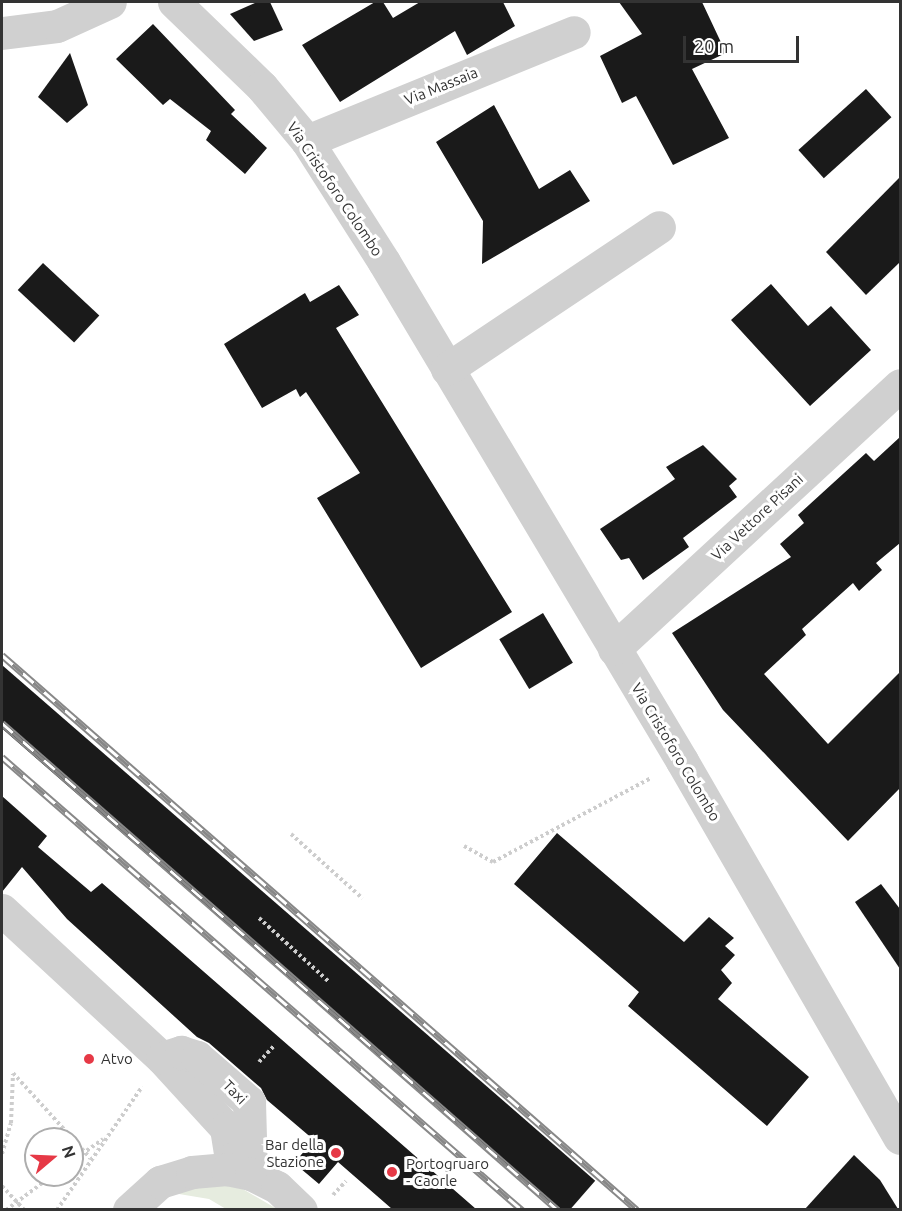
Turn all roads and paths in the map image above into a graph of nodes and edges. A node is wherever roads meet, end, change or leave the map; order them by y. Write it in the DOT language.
graph roads {
  1 [pos="110,2"];
  2 [pos="174,2"];
  3 [pos="574,32"];
  4 [pos="2,33"];
  5 [pos="307,141"];
  6 [pos="659,227"];
  7 [pos="447,369"];
  8 [pos="900,385"];
  9 [pos="614,649"];
  10 [pos="682,761"];
  11 [pos="291,834"];
  12 [pos="464,846"];
  13 [pos="362,898"];
  14 [pos="2,910"];
  15 [pos="259,918"];
  16 [pos="329,982"];
  17 [pos="274,1046"];
  18 [pos="250,1055"];
  19 [pos="134,1098"];
  20 [pos="62,1127"];
  21 [pos="106,1137"];
  22 [pos="900,1138"];
  23 [pos="84,1152"];
  24 [pos="2,1154"];
  25 [pos="90,1158"];
  26 [pos="239,1172"];
  27 [pos="2,1186"];
  28 [pos="37,1187"];
  29 [pos="17,1202"];
  30 [pos="6,1209"];
  31 [pos="24,1209"];
  32 [pos="57,1209"];
  33 [pos="129,1209"];
  34 [pos="301,1209"];
  1 -- 4 [label="street"];
  2 -- 5 [label="street, Via Cristoforo Colombo"];
  3 -- 5 [label="street, Via Massaia"];
  5 -- 7 [label="street, Via Cristoforo Colombo"];
  6 -- 7 [label="street"];
  7 -- 9 [label="street, Via Cristoforo Colombo"];
  8 -- 9 [label="street, Via Vettore Pisani"];
  9 -- 10 [label="street, Via Cristoforo Colombo"];
  10 -- 12 [label="path"];
  10 -- 22 [label="street, Via Cristoforo Colombo"];
  11 -- 13 [label="path"];
  14 -- 26 [label="street, Taxi"];
  15 -- 16 [label="path"];
  17 -- 18 [label="path"];
  19 -- 21 [label="path"];
  20 -- 24 [label="path"];
  21 -- 23 [label="path"];
  21 -- 25 [label="path"];
  23 -- 25 [label="path"];
  25 -- 32 [label="path"];
  26 -- 33 [label="street"];
  26 -- 34 [label="street"];
  27 -- 29 [label="path"];
  28 -- 29 [label="path"];
  29 -- 30 [label="path"];
  29 -- 31 [label="path"];
}
